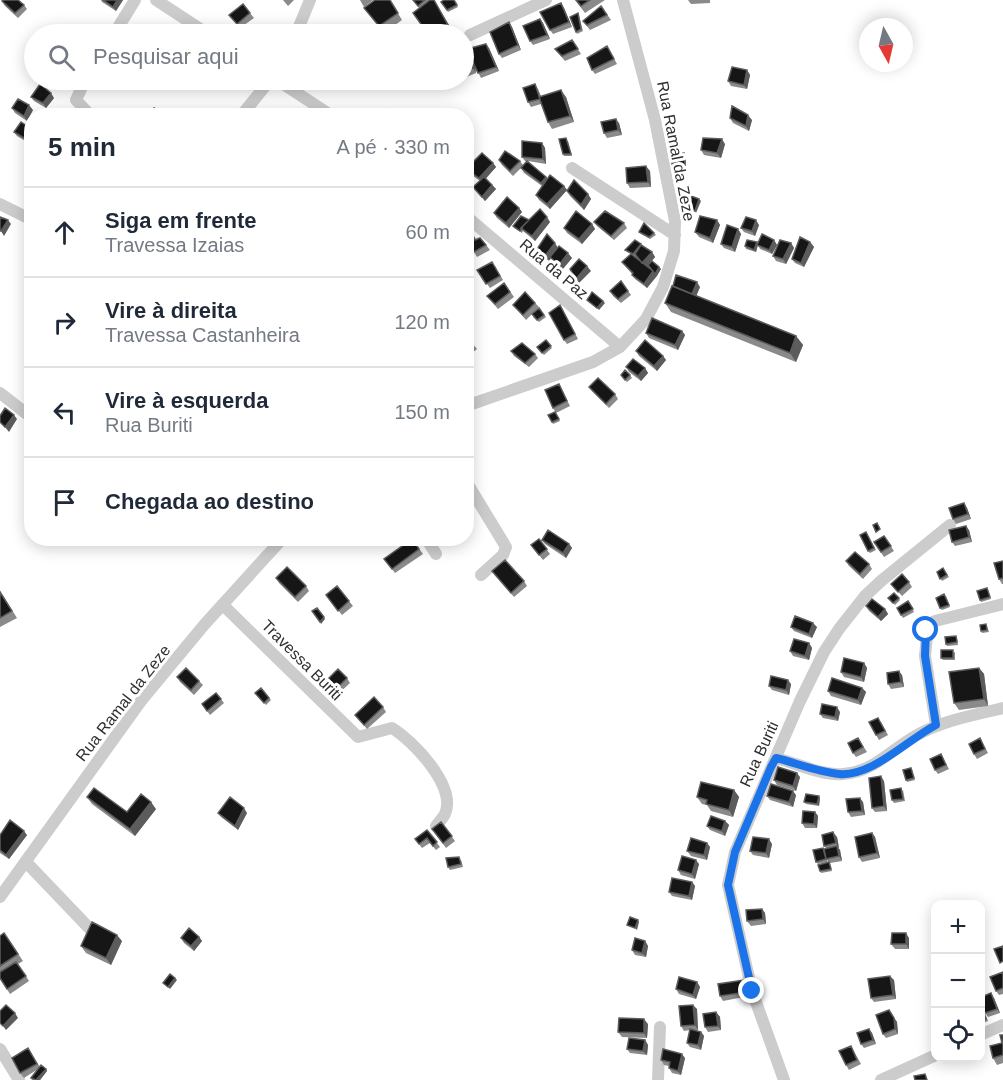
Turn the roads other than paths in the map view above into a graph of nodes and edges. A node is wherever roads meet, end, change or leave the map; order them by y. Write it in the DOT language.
graph roads {
  1 [pos="135,0"];
  2 [pos="156,0"];
  3 [pos="310,0"];
  4 [pos="546,0"];
  5 [pos="623,0"];
  6 [pos="120,24"];
  7 [pos="193,24"];
  8 [pos="300,24"];
  9 [pos="474,33"];
  10 [pos="80,90"];
  11 [pos="262,90"];
  12 [pos="292,90"];
  13 [pos="84,108"];
  14 [pos="247,108"];
  15 [pos="320,108"];
  16 [pos="572,168"];
  17 [pos="0,204"];
  18 [pos="24,216"];
  19 [pos="474,223"];
  20 [pos="675,235"];
  21 [pos="620,347"];
  22 [pos="0,393"];
  23 [pos="474,403"];
  24 [pos="24,412"];
  25 [pos="474,494"];
  26 [pos="950,525"];
  27 [pos="275,546"];
  28 [pos="431,546"];
  29 [pos="436,554"];
  30 [pos="482,575"];
  31 [pos="1003,603"];
  32 [pos="223,605"];
  33 [pos="1003,708"];
  34 [pos="936,725"];
  35 [pos="776,758"];
  36 [pos="436,826"];
  37 [pos="26,862"];
  38 [pos="1,891"];
  39 [pos="90,929"];
  40 [pos="1003,1025"];
  41 [pos="660,1027"];
  42 [pos="985,1033"];
  43 [pos="0,1049"];
  44 [pos="931,1057"];
  45 [pos="19,1080"];
  46 [pos="658,1080"];
  47 [pos="784,1080"];
  48 [pos="881,1080"];
  1 -- 6 [label="street"];
  2 -- 7 [label="street"];
  3 -- 8 [label="street"];
  4 -- 9 [label="street"];
  5 -- 20 [label="street, Rua Ramal da Zeze"];
  10 -- 13 [label="street"];
  11 -- 14 [label="street"];
  12 -- 15 [label="street"];
  16 -- 20 [label="street"];
  17 -- 18 [label="street"];
  19 -- 21 [label="street, Rua da Paz"];
  20 -- 21 [label="street, Rua Ramal da Zeze"];
  21 -- 23 [label="street, Rua Ramal da Zeze"];
  22 -- 24 [label="street"];
  25 -- 30 [label="street"];
  26 -- 35 [label="street, Rua Buriti"];
  27 -- 32 [label="street, Rua Ramal da Zeze"];
  28 -- 29 [label="street"];
  31 -- 34 [label="street"];
  32 -- 36 [label="street, Travessa Buriti"];
  32 -- 37 [label="street, Rua Ramal da Zeze"];
  33 -- 34 [label="street"];
  34 -- 35 [label="street"];
  35 -- 47 [label="street, Rua Buriti"];
  37 -- 38 [label="street, Rua Ramal da Zeze"];
  37 -- 39 [label="street"];
  40 -- 42 [label="street"];
  41 -- 46 [label="street"];
  43 -- 45 [label="street"];
  44 -- 48 [label="street"];
}
